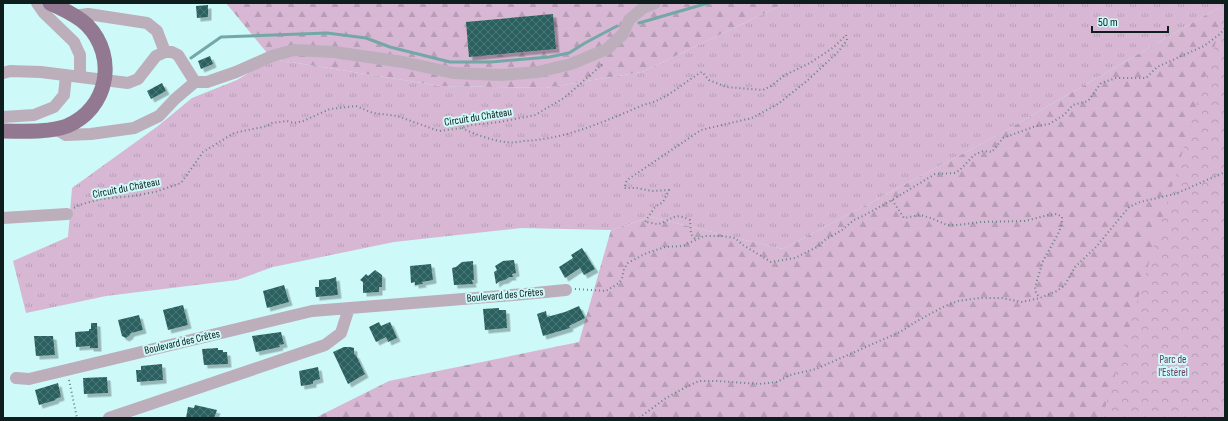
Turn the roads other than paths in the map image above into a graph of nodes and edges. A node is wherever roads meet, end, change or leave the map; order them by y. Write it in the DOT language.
graph roads {
  1 [pos="37,3"];
  2 [pos="50,3"];
  3 [pos="655,3"];
  4 [pos="74,16"];
  5 [pos="165,52"];
  6 [pos="3,73"];
  7 [pos="66,76"];
  8 [pos="80,77"];
  9 [pos="195,82"];
  10 [pos="3,117"];
  11 [pos="56,129"];
  12 [pos="3,131"];
  13 [pos="67,214"];
  14 [pos="3,218"];
  15 [pos="566,290"];
  16 [pos="349,308"];
  17 [pos="16,378"];
  18 [pos="110,418"];
  1 -- 8 [label="street"];
  2 -- 4 [label="main road"];
  3 -- 9 [label="street"];
  4 -- 5 [label="street"];
  4 -- 11 [label="main road"];
  5 -- 8 [label="street"];
  5 -- 9 [label="street"];
  6 -- 7 [label="street"];
  7 -- 8 [label="street"];
  7 -- 10 [label="street"];
  9 -- 11 [label="street"];
  11 -- 12 [label="main road"];
  13 -- 14 [label="street"];
  15 -- 16 [label="street, Boulevard des Crêtes"];
  16 -- 17 [label="street, Boulevard des Crêtes"];
  16 -- 18 [label="street"];
}
